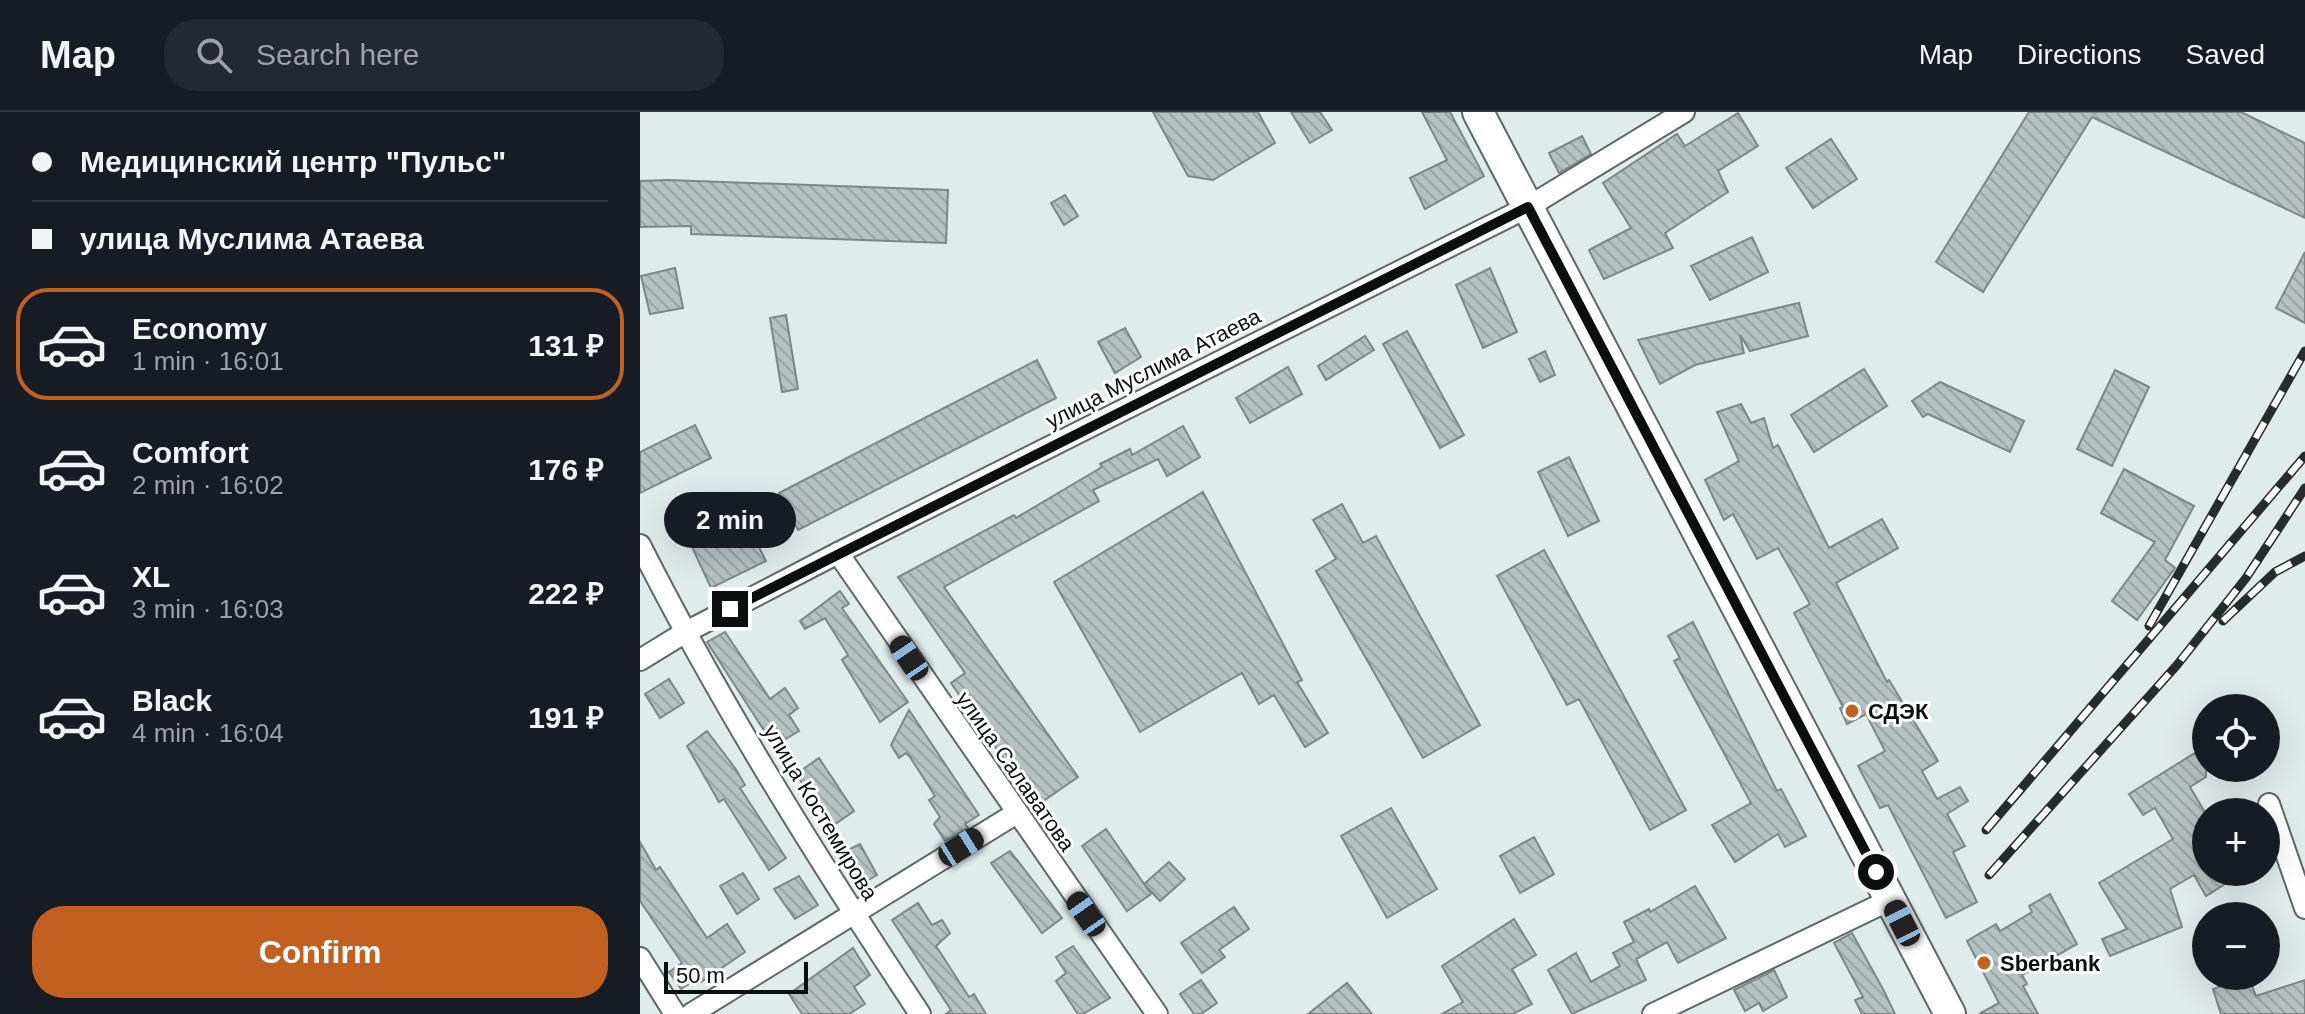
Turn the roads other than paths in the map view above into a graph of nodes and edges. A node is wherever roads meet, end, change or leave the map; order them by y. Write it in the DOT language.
graph roads {
  1 [pos="1461,112"];
  2 [pos="1478,112"];
  3 [pos="1684,112"];
  4 [pos="1520,211"];
  5 [pos="640,545"];
  6 [pos="838,553"];
  7 [pos="684,633"];
  8 [pos="640,660"];
  9 [pos="1015,814"];
  10 [pos="2280,836"];
  11 [pos="1883,904"];
  12 [pos="2305,908"];
  13 [pos="853,913"];
  14 [pos="640,958"];
  15 [pos="675,1014"];
  16 [pos="691,1014"];
  17 [pos="920,1014"];
  18 [pos="1157,1014"];
  19 [pos="1653,1014"];
  20 [pos="1926,1014"];
  21 [pos="1950,1014"];
  1 -- 4 [label="main road"];
  2 -- 4 [label="main road"];
  3 -- 4 [label="street, улица Муслима Атаева"];
  4 -- 6 [label="street, улица Муслима Атаева"];
  4 -- 11 [label="main road"];
  5 -- 7 [label="street, улица Костемирова"];
  6 -- 7 [label="street, улица Муслима Атаева"];
  6 -- 9 [label="street, улица Салаватова"];
  7 -- 8 [label="street, улица Муслима Атаева"];
  7 -- 13 [label="street, улица Костемирова"];
  9 -- 13 [label="street"];
  9 -- 18 [label="street, улица Салаватова"];
  10 -- 12 [label="street"];
  11 -- 19 [label="street"];
  11 -- 20 [label="main road"];
  11 -- 21 [label="main road"];
  13 -- 16 [label="street"];
  13 -- 17 [label="street, улица Костемирова"];
  14 -- 15 [label="street"];
}
